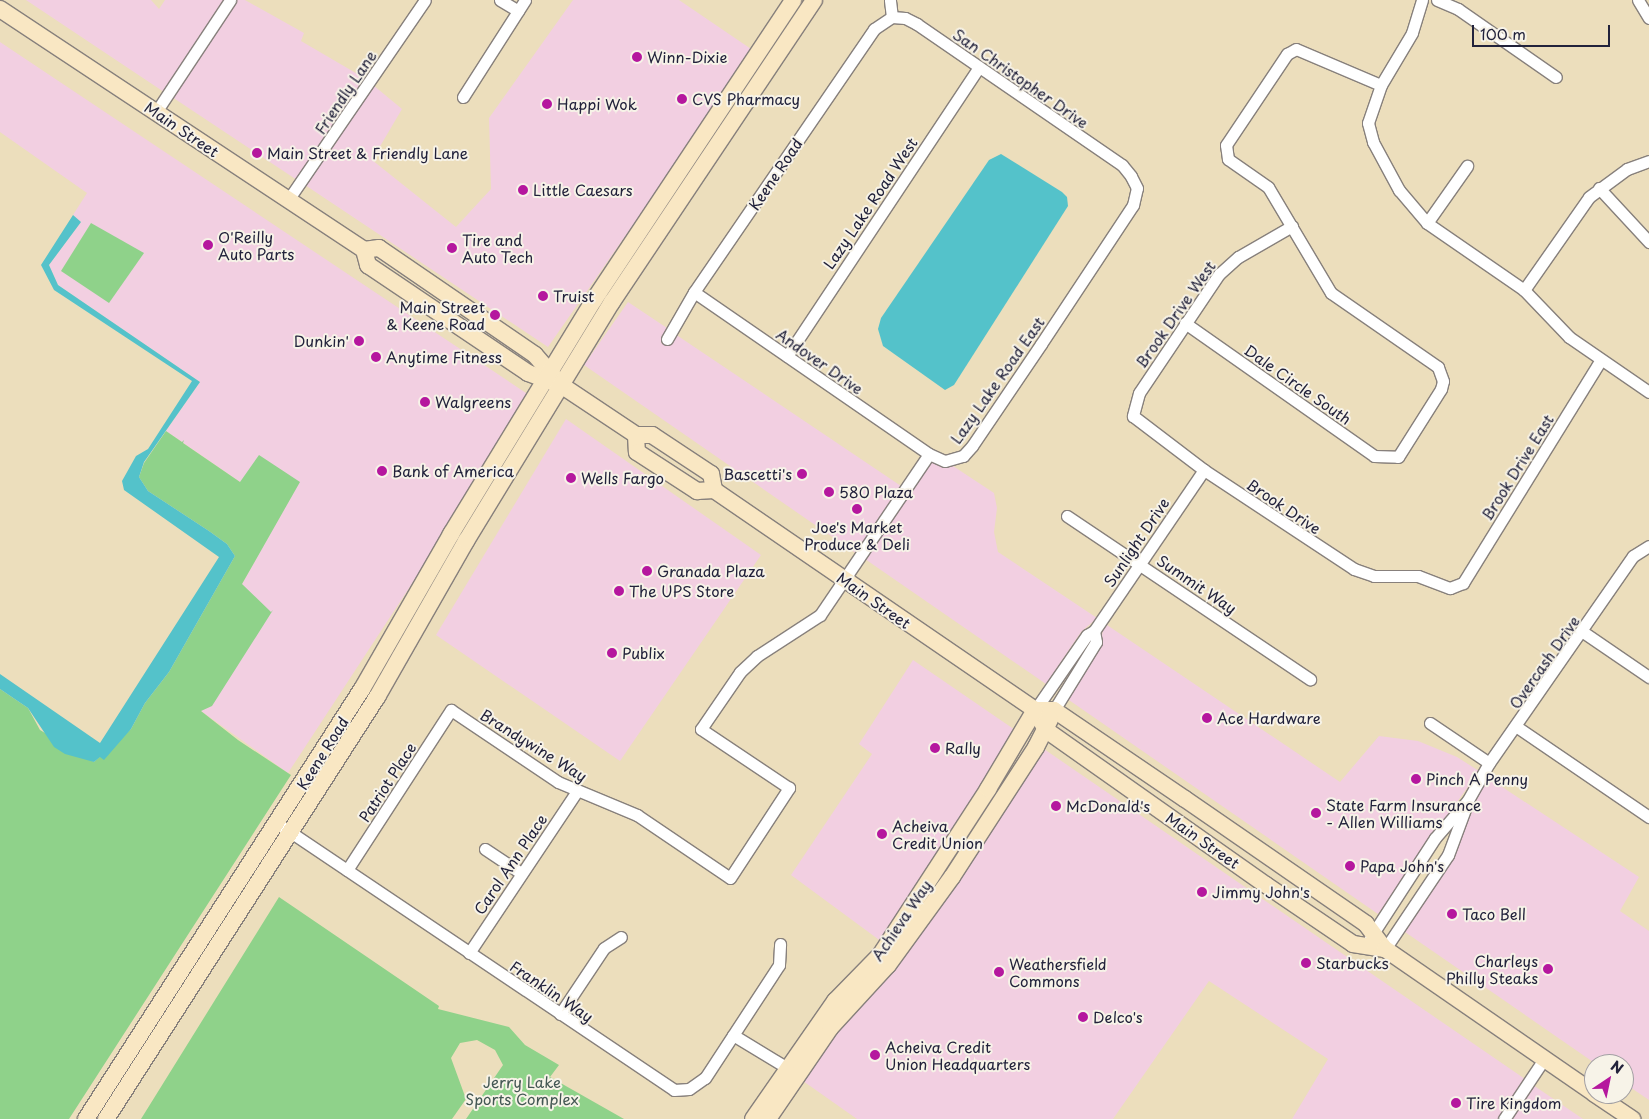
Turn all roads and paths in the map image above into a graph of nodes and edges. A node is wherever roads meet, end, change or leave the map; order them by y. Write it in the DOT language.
graph roads {
  1 [pos="230,0"];
  2 [pos="425,0"];
  3 [pos="500,0"];
  4 [pos="526,0"];
  5 [pos="793,0"];
  6 [pos="814,0"];
  7 [pos="890,0"];
  8 [pos="1422,0"];
  9 [pos="1437,0"];
  10 [pos="1638,0"];
  11 [pos="0,10"];
  12 [pos="518,12"];
  13 [pos="892,17"];
  14 [pos="1649,18"];
  15 [pos="979,67"];
  16 [pos="1556,77"];
  17 [pos="1381,85"];
  18 [pos="463,97"];
  19 [pos="156,112"];
  20 [pos="1649,161"];
  21 [pos="1467,166"];
  22 [pos="1137,188"];
  23 [pos="1599,188"];
  24 [pos="288,200"];
  25 [pos="1427,224"];
  26 [pos="1292,226"];
  27 [pos="1649,242"];
  28 [pos="1524,290"];
  29 [pos="694,292"];
  30 [pos="1185,323"];
  31 [pos="667,339"];
  32 [pos="787,356"];
  33 [pos="1600,361"];
  34 [pos="547,375"];
  35 [pos="561,385"];
  36 [pos="1649,392"];
  37 [pos="1139,393"];
  38 [pos="636,435"];
  39 [pos="929,454"];
  40 [pos="1204,470"];
  41 [pos="714,490"];
  42 [pos="1067,516"];
  43 [pos="1649,546"];
  44 [pos="1138,563"];
  45 [pos="845,580"];
  46 [pos="1457,586"];
  47 [pos="1094,631"];
  48 [pos="1583,632"];
  49 [pos="1649,677"];
  50 [pos="1310,679"];
  51 [pos="451,710"];
  52 [pos="1035,710"];
  53 [pos="1054,710"];
  54 [pos="1430,723"];
  55 [pos="1517,727"];
  56 [pos="1046,730"];
  57 [pos="1489,763"];
  58 [pos="577,791"];
  59 [pos="1468,800"];
  60 [pos="1649,817"];
  61 [pos="283,828"];
  62 [pos="485,849"];
  63 [pos="1216,849"];
  64 [pos="1276,863"];
  65 [pos="347,870"];
  66 [pos="521,873"];
  67 [pos="621,937"];
  68 [pos="1369,940"];
  69 [pos="780,944"];
  70 [pos="1385,949"];
  71 [pos="469,953"];
  72 [pos="560,1014"];
  73 [pos="733,1035"];
  74 [pos="1544,1059"];
  75 [pos="794,1072"];
  76 [pos="1584,1086"];
  77 [pos="1610,1104"];
  78 [pos="86,1119"];
  79 [pos="106,1119"];
  80 [pos="753,1119"];
  81 [pos="768,1119"];
  82 [pos="1504,1119"];
  83 [pos="1632,1119"];
  1 -- 19 [label="street"];
  2 -- 24 [label="street, Friendly Lane"];
  3 -- 12 [label="street"];
  4 -- 12 [label="street"];
  5 -- 34 [label="main road, Keene Road"];
  6 -- 35 [label="main road, Keene Road"];
  7 -- 13 [label="street"];
  8 -- 17 [label="street"];
  9 -- 16 [label="street"];
  10 -- 14 [label="street"];
  11 -- 19 [label="main road, Main Street"];
  12 -- 18 [label="street"];
  13 -- 15 [label="street, San Christopher Drive"];
  13 -- 29 [label="street, Keene Road"];
  15 -- 22 [label="street, San Christopher Drive"];
  15 -- 32 [label="street, Lazy Lake Road West"];
  17 -- 25 [label="street"];
  17 -- 26 [label="street"];
  19 -- 24 [label="main road, Main Street"];
  20 -- 23 [label="street"];
  21 -- 25 [label="street"];
  22 -- 39 [label="street, Lazy Lake Road East"];
  23 -- 27 [label="street"];
  23 -- 28 [label="street"];
  24 -- 34 [label="main road, Main Street"];
  25 -- 28 [label="street"];
  26 -- 30 [label="street, Brook Drive West"];
  26 -- 30 [label="street, Dale Circle South"];
  28 -- 33 [label="street"];
  29 -- 31 [label="street, Keene Road"];
  29 -- 32 [label="street, Andover Drive"];
  30 -- 37 [label="street, Brook Drive West"];
  32 -- 39 [label="street, Andover Drive"];
  33 -- 36 [label="street"];
  33 -- 46 [label="street, Brook Drive East"];
  34 -- 35 [label="main road, Main Street"];
  34 -- 61 [label="main road, Keene Road"];
  35 -- 38 [label="main road, Main Street"];
  35 -- 61 [label="main road, Keene Road"];
  37 -- 40 [label="street, Brook Drive"];
  38 -- 41 [label="main road, Main Street"];
  38 -- 41 [label="main road, Main Street"];
  39 -- 45 [label="street"];
  40 -- 44 [label="street, Sunlight Drive"];
  40 -- 46 [label="street, Brook Drive"];
  41 -- 45 [label="main road, Main Street"];
  42 -- 44 [label="street, Summit Way"];
  43 -- 48 [label="street, Overcash Drive"];
  44 -- 47 [label="street, Sunlight Drive"];
  44 -- 50 [label="street, Summit Way"];
  45 -- 52 [label="main road, Main Street"];
  45 -- 58 [label="street, Brandywine Way"];
  47 -- 52 [label="street, Sunlight Drive"];
  47 -- 53 [label="street, Sunlight Drive"];
  48 -- 49 [label="street"];
  48 -- 55 [label="street, Overcash Drive"];
  51 -- 58 [label="street, Brandywine Way"];
  51 -- 65 [label="street, Patriot Place"];
  52 -- 53 [label="main road"];
  52 -- 56 [label="main road, Main Street"];
  52 -- 75 [label="main road, Achieva Way"];
  53 -- 56 [label="main road, Achieva Way"];
  53 -- 64 [label="main road, Main Street"];
  54 -- 57 [label="street"];
  55 -- 57 [label="street, Overcash Drive"];
  55 -- 60 [label="street"];
  56 -- 63 [label="main road, Main Street"];
  56 -- 75 [label="main road, Achieva Way"];
  57 -- 59 [label="street, Overcash Drive"];
  58 -- 66 [label="street, Carol Ann Place"];
  59 -- 68 [label="street, Overcash Drive"];
  59 -- 70 [label="street, Overcash Drive"];
  61 -- 65 [label="street, Franklin Way"];
  61 -- 78 [label="main road, Keene Road"];
  61 -- 79 [label="main road, Keene Road"];
  62 -- 66 [label="street"];
  63 -- 64 [label="main road"];
  63 -- 68 [label="main road, Main Street"];
  64 -- 68 [label="main road, Main Street"];
  65 -- 71 [label="street, Franklin Way"];
  66 -- 71 [label="street, Carol Ann Place"];
  67 -- 72 [label="street"];
  68 -- 70 [label="main road, Main Street"];
  69 -- 73 [label="street, Franklin Way"];
  70 -- 74 [label="main road, Main Street"];
  71 -- 72 [label="street, Franklin Way"];
  72 -- 73 [label="street, Franklin Way"];
  73 -- 75 [label="street"];
  74 -- 76 [label="main road, Main Street"];
  74 -- 82 [label="street"];
  75 -- 80 [label="main road, Achieva Way"];
  75 -- 81 [label="main road, Achieva Way"];
  77 -- 83 [label="main road, Main Street"];
}
